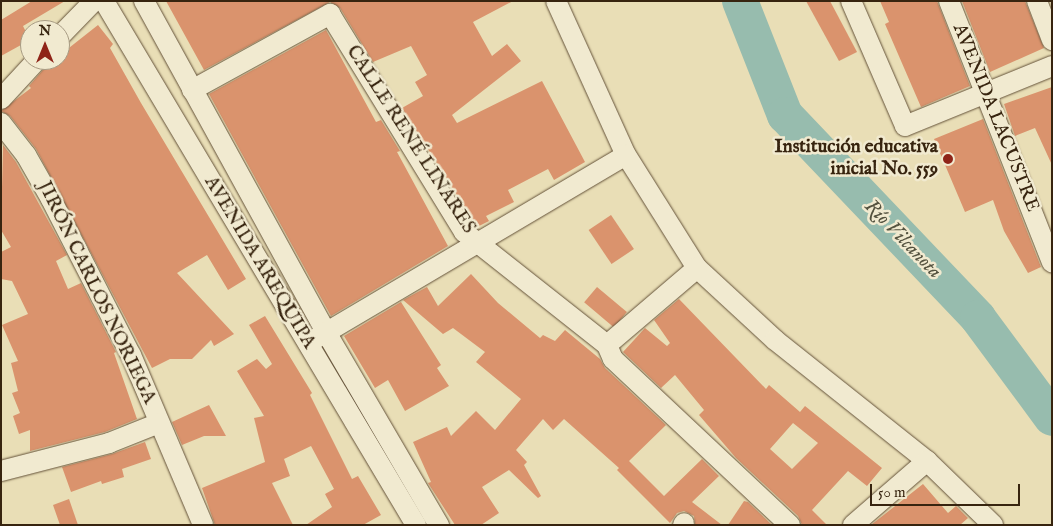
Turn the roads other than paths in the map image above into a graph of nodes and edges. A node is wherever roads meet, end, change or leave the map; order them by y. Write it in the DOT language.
graph roads {
  1 [pos="94,1"];
  2 [pos="104,1"];
  3 [pos="144,1"];
  4 [pos="556,1"];
  5 [pos="851,1"];
  6 [pos="949,1"];
  7 [pos="1038,1"];
  8 [pos="70,26"];
  9 [pos="1052,40"];
  10 [pos="1052,66"];
  11 [pos="28,70"];
  12 [pos="192,90"];
  13 [pos="988,94"];
  14 [pos="1,99"];
  15 [pos="1,123"];
  16 [pos="626,155"];
  17 [pos="476,243"];
  18 [pos="1052,262"];
  19 [pos="697,268"];
  20 [pos="326,332"];
  21 [pos="307,344"];
  22 [pos="607,345"];
  23 [pos="159,423"];
  24 [pos="927,461"];
  25 [pos="1,471"];
  26 [pos="203,525"];
  27 [pos="416,525"];
  28 [pos="439,525"];
  29 [pos="790,525"];
  30 [pos="854,525"];
  31 [pos="993,525"];
  1 -- 8 [label="street"];
  2 -- 21 [label="street, AVENIDA AREQUIPA"];
  3 -- 12 [label="street, AVENIDA AREQUIPA"];
  4 -- 16 [label="street"];
  5 -- 13 [label="street"];
  6 -- 13 [label="street, AVENIDA LACUSTRE"];
  7 -- 9 [label="street"];
  10 -- 13 [label="street"];
  11 -- 14 [label="street"];
  12 -- 17 [label="street, CALLE RENÉ LINARES"];
  12 -- 20 [label="street, AVENIDA AREQUIPA"];
  13 -- 18 [label="street, AVENIDA LACUSTRE"];
  15 -- 23 [label="street, JIRÓN CARLOS NORIEGA"];
  16 -- 17 [label="street"];
  16 -- 19 [label="street"];
  17 -- 20 [label="street"];
  17 -- 22 [label="street, CALLE RENÉ LINARES"];
  19 -- 22 [label="street"];
  19 -- 24 [label="street"];
  20 -- 21 [label="street"];
  20 -- 28 [label="street, AVENIDA AREQUIPA"];
  21 -- 27 [label="street, AVENIDA AREQUIPA"];
  22 -- 29 [label="street, CALLE RENÉ LINARES"];
  23 -- 25 [label="street"];
  23 -- 26 [label="street, JIRÓN CARLOS NORIEGA"];
  24 -- 30 [label="street"];
  24 -- 31 [label="street"];
}
